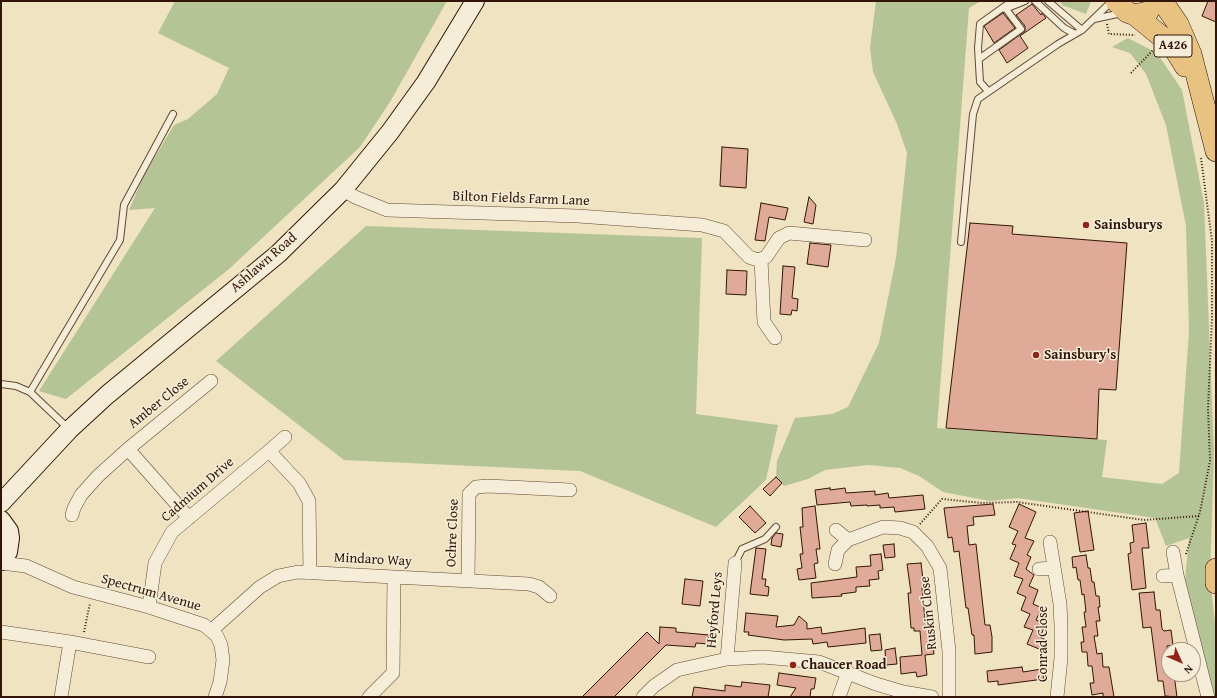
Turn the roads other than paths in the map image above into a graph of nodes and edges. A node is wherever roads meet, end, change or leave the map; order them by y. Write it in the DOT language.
graph roads {
  1 [pos="475,1"];
  2 [pos="1012,1"];
  3 [pos="1025,1"];
  4 [pos="1035,1"];
  5 [pos="1048,1"];
  6 [pos="1158,1"];
  7 [pos="1162,1"];
  8 [pos="1006,8"];
  9 [pos="1119,9"];
  10 [pos="1000,11"];
  11 [pos="1094,19"];
  12 [pos="1082,30"];
  13 [pos="1075,34"];
  14 [pos="979,59"];
  15 [pos="1199,89"];
  16 [pos="988,91"];
  17 [pos="173,114"];
  18 [pos="1208,154"];
  19 [pos="343,190"];
  20 [pos="865,240"];
  21 [pos="961,242"];
  22 [pos="761,259"];
  23 [pos="776,338"];
  24 [pos="211,381"];
  25 [pos="1,384"];
  26 [pos="30,392"];
  27 [pos="69,430"];
  28 [pos="285,437"];
  29 [pos="128,449"];
  30 [pos="269,451"];
  31 [pos="570,490"];
  32 [pos="14,491"];
  33 [pos="1,504"];
  34 [pos="72,515"];
  35 [pos="189,518"];
  36 [pos="776,527"];
  37 [pos="836,530"];
  38 [pos="848,540"];
  39 [pos="1050,542"];
  40 [pos="4,544"];
  41 [pos="1179,555"];
  42 [pos="735,563"];
  43 [pos="834,564"];
  44 [pos="1053,568"];
  45 [pos="32,569"];
  46 [pos="1038,569"];
  47 [pos="1216,569"];
  48 [pos="310,573"];
  49 [pos="1177,575"];
  50 [pos="1164,576"];
  51 [pos="394,577"];
  52 [pos="468,581"];
  53 [pos="1216,583"];
  54 [pos="550,596"];
  55 [pos="149,607"];
  56 [pos="212,630"];
  57 [pos="1,632"];
  58 [pos="70,642"];
  59 [pos="149,657"];
  60 [pos="727,659"];
  61 [pos="848,672"];
  62 [pos="61,697"];
  63 [pos="215,697"];
  64 [pos="369,697"];
  65 [pos="643,697"];
  66 [pos="839,697"];
  67 [pos="932,697"];
  68 [pos="949,697"];
  69 [pos="1057,697"];
  70 [pos="1208,697"];
  1 -- 19 [label="main road, Ashlawn Road"];
  2 -- 10 [label="lane"];
  3 -- 8 [label="lane"];
  4 -- 13 [label="lane"];
  5 -- 12 [label="lane"];
  6 -- 9 [label="highway"];
  7 -- 15 [label="highway, A426"];
  8 -- 10 [label="lane"];
  8 -- 14 [label="lane"];
  9 -- 11 [label="lane"];
  9 -- 11 [label="lane"];
  9 -- 15 [label="highway, A426"];
  10 -- 14 [label="lane"];
  11 -- 12 [label="lane"];
  12 -- 13 [label="lane"];
  13 -- 16 [label="lane"];
  14 -- 16 [label="lane"];
  15 -- 18 [label="highway, A426"];
  16 -- 21 [label="lane"];
  17 -- 26 [label="lane"];
  19 -- 22 [label="street, Bilton Fields Farm Lane"];
  19 -- 27 [label="main road, Ashlawn Road"];
  20 -- 22 [label="street"];
  22 -- 23 [label="street"];
  24 -- 29 [label="street, Amber Close"];
  25 -- 26 [label="lane"];
  26 -- 27 [label="lane"];
  27 -- 32 [label="main road, Ashlawn Road"];
  28 -- 30 [label="street, Cadmium Drive"];
  29 -- 34 [label="street, Amber Close"];
  29 -- 35 [label="street, Amber Close"];
  30 -- 35 [label="street, Cadmium Drive"];
  30 -- 48 [label="street"];
  31 -- 52 [label="street, Ochre Close"];
  32 -- 33 [label="main road, Ashlawn Road"];
  32 -- 40 [label="main road"];
  35 -- 55 [label="street, Cadmium Drive"];
  36 -- 42 [label="lane"];
  37 -- 38 [label="street"];
  38 -- 43 [label="street"];
  38 -- 68 [label="street, Ruskin Close"];
  39 -- 44 [label="street, Conrad Close"];
  40 -- 45 [label="street"];
  40 -- 45 [label="street"];
  41 -- 49 [label="street"];
  42 -- 60 [label="street, Heyford Leys"];
  44 -- 46 [label="street"];
  44 -- 69 [label="street, Conrad Close"];
  45 -- 55 [label="street, Spectrum Avenue"];
  47 -- 53 [label="highway"];
  48 -- 51 [label="street, Mindaro Way"];
  48 -- 56 [label="street, Mindaro Way"];
  49 -- 50 [label="street"];
  49 -- 70 [label="street"];
  51 -- 52 [label="street, Mindaro Way"];
  51 -- 64 [label="street"];
  52 -- 54 [label="street, Mindaro Way"];
  55 -- 56 [label="street, Spectrum Avenue"];
  56 -- 63 [label="street, Spectrum Avenue"];
  57 -- 58 [label="street"];
  58 -- 59 [label="street"];
  58 -- 62 [label="street"];
  60 -- 61 [label="street"];
  60 -- 65 [label="street"];
  61 -- 66 [label="street"];
  61 -- 67 [label="street"];
}
